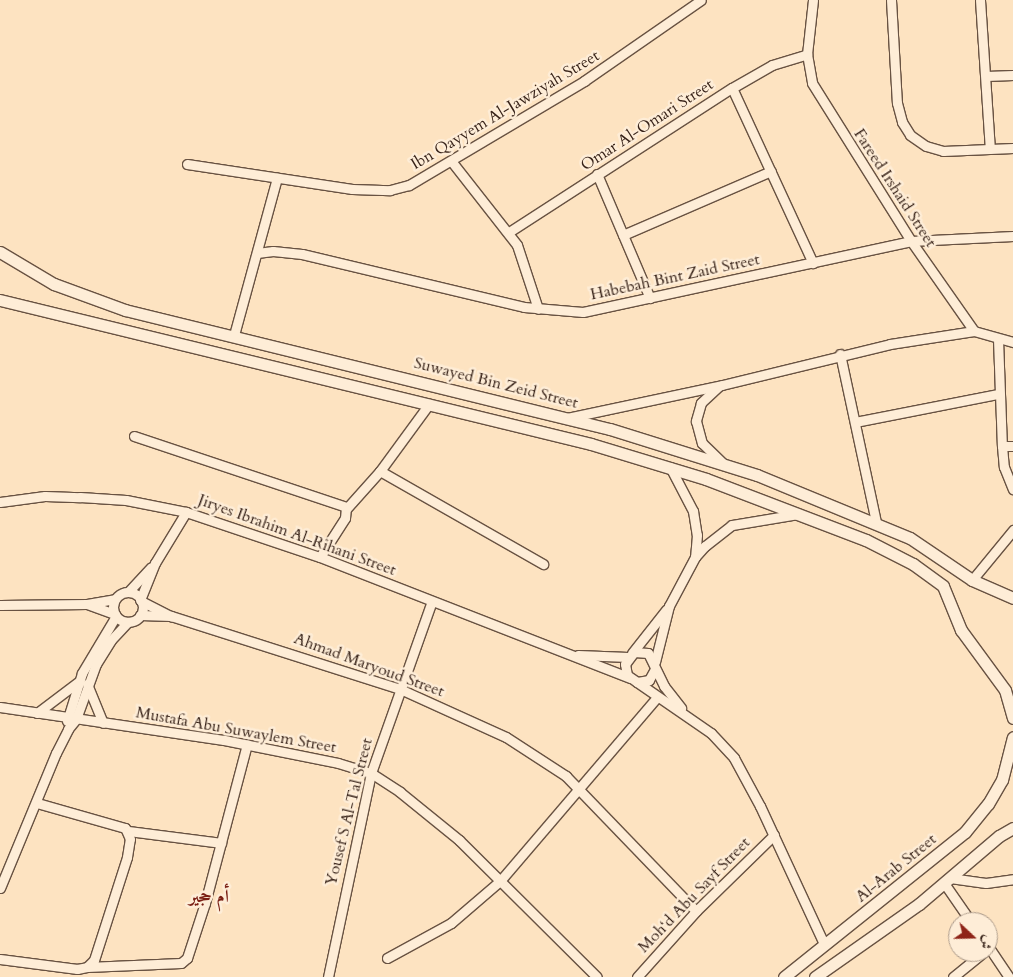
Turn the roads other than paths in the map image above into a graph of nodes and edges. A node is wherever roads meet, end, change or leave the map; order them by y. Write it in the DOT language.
graph roads {
  1 [pos="701,0"];
  2 [pos="814,0"];
  3 [pos="891,0"];
  4 [pos="980,0"];
  5 [pos="807,54"];
  6 [pos="1013,75"];
  7 [pos="986,76"];
  8 [pos="732,88"];
  9 [pos="1013,148"];
  10 [pos="990,149"];
  11 [pos="452,162"];
  12 [pos="187,164"];
  13 [pos="771,172"];
  14 [pos="597,174"];
  15 [pos="277,178"];
  16 [pos="509,232"];
  17 [pos="623,235"];
  18 [pos="1013,236"];
  19 [pos="911,241"];
  20 [pos="0,252"];
  21 [pos="257,253"];
  22 [pos="813,263"];
  23 [pos="650,298"];
  24 [pos="0,300"];
  25 [pos="538,309"];
  26 [pos="974,331"];
  27 [pos="234,335"];
  28 [pos="998,339"];
  29 [pos="1013,342"];
  30 [pos="840,354"];
  31 [pos="722,385"];
  32 [pos="998,394"];
  33 [pos="430,404"];
  34 [pos="566,418"];
  35 [pos="855,422"];
  36 [pos="134,436"];
  37 [pos="1002,446"];
  38 [pos="1013,446"];
  39 [pos="723,463"];
  40 [pos="670,467"];
  41 [pos="380,471"];
  42 [pos="1013,489"];
  43 [pos="0,502"];
  44 [pos="347,508"];
  45 [pos="186,512"];
  46 [pos="801,514"];
  47 [pos="876,522"];
  48 [pos="1013,530"];
  49 [pos="320,557"];
  50 [pos="695,557"];
  51 [pos="155,563"];
  52 [pos="542,564"];
  53 [pos="972,580"];
  54 [pos="128,592"];
  55 [pos="1013,598"];
  56 [pos="115,599"];
  57 [pos="141,600"];
  58 [pos="432,601"];
  59 [pos="87,604"];
  60 [pos="0,605"];
  61 [pos="669,606"];
  62 [pos="140,615"];
  63 [pos="115,616"];
  64 [pos="171,616"];
  65 [pos="128,622"];
  66 [pos="572,654"];
  67 [pos="629,656"];
  68 [pos="655,666"];
  69 [pos="634,680"];
  70 [pos="83,683"];
  71 [pos="400,689"];
  72 [pos="657,696"];
  73 [pos="0,707"];
  74 [pos="37,713"];
  75 [pos="686,714"];
  76 [pos="72,718"];
  77 [pos="1013,718"];
  78 [pos="104,723"];
  79 [pos="1013,736"];
  80 [pos="247,744"];
  81 [pos="371,773"];
  82 [pos="580,790"];
  83 [pos="36,803"];
  84 [pos="1013,828"];
  85 [pos="129,832"];
  86 [pos="774,835"];
  87 [pos="221,843"];
  88 [pos="1013,879"];
  89 [pos="500,881"];
  90 [pos="947,881"];
  91 [pos="0,888"];
  92 [pos="696,911"];
  93 [pos="965,912"];
  94 [pos="824,944"];
  95 [pos="387,958"];
  96 [pos="0,960"];
  97 [pos="971,962"];
  98 [pos="997,962"];
  99 [pos="87,967"];
  100 [pos="328,977"];
  101 [pos="597,977"];
  102 [pos="636,977"];
  103 [pos="784,977"];
  104 [pos="815,977"];
  105 [pos="953,977"];
  106 [pos="1009,977"];
  1 -- 11 [label="street, Ibn Qayyem Al-Jawziyah Street"];
  2 -- 5 [label="street, Fareed Irshaid Street"];
  3 -- 10 [label="street"];
  4 -- 7 [label="street"];
  5 -- 8 [label="street, Omar Al-Omari Street"];
  5 -- 19 [label="street, Fareed Irshaid Street"];
  6 -- 7 [label="street"];
  7 -- 10 [label="street"];
  8 -- 13 [label="street"];
  8 -- 14 [label="street, Omar Al-Omari Street"];
  9 -- 10 [label="street"];
  11 -- 15 [label="street, Ibn Qayyem Al-Jawziyah Street"];
  11 -- 16 [label="street"];
  12 -- 15 [label="street, Ibn Qayyem Al-Jawziyah Street"];
  13 -- 17 [label="street"];
  13 -- 22 [label="street"];
  14 -- 16 [label="street, Omar Al-Omari Street"];
  14 -- 17 [label="street"];
  15 -- 21 [label="street"];
  16 -- 25 [label="street"];
  17 -- 23 [label="street"];
  18 -- 19 [label="street, Habebah Bint Zaid Street"];
  19 -- 22 [label="street, Habebah Bint Zaid Street"];
  19 -- 26 [label="street, Fareed Irshaid Street"];
  20 -- 27 [label="main road, Suwayed Bin Zeid Street"];
  21 -- 25 [label="street, Habebah Bint Zaid Street"];
  21 -- 27 [label="street"];
  22 -- 23 [label="street, Habebah Bint Zaid Street"];
  23 -- 25 [label="street, Habebah Bint Zaid Street"];
  24 -- 33 [label="main road"];
  26 -- 28 [label="street"];
  26 -- 30 [label="street"];
  27 -- 34 [label="main road, Suwayed Bin Zeid Street"];
  28 -- 29 [label="street"];
  28 -- 32 [label="street"];
  30 -- 31 [label="street"];
  30 -- 35 [label="street"];
  31 -- 34 [label="street"];
  31 -- 39 [label="street"];
  32 -- 35 [label="street"];
  32 -- 37 [label="street"];
  33 -- 40 [label="main road"];
  33 -- 41 [label="street"];
  34 -- 39 [label="main road, Suwayed Bin Zeid Street"];
  35 -- 47 [label="street"];
  36 -- 44 [label="street"];
  37 -- 38 [label="street"];
  37 -- 42 [label="street"];
  39 -- 47 [label="main road, Suwayed Bin Zeid Street"];
  40 -- 46 [label="main road"];
  40 -- 50 [label="street"];
  41 -- 44 [label="street"];
  41 -- 52 [label="street"];
  43 -- 45 [label="street, Jiryes Ibrahim Al-Rihani Street"];
  44 -- 49 [label="street"];
  45 -- 49 [label="street, Jiryes Ibrahim Al-Rihani Street"];
  45 -- 51 [label="street"];
  46 -- 50 [label="street"];
  46 -- 77 [label="main road"];
  47 -- 53 [label="main road, Suwayed Bin Zeid Street"];
  48 -- 53 [label="street"];
  49 -- 58 [label="street, Jiryes Ibrahim Al-Rihani Street"];
  50 -- 61 [label="street"];
  51 -- 54 [label="street"];
  51 -- 57 [label="street"];
  53 -- 55 [label="main road, Suwayed Bin Zeid Street"];
  54 -- 56 [label="street"];
  54 -- 57 [label="street"];
  56 -- 59 [label="street"];
  56 -- 63 [label="street"];
  57 -- 62 [label="street"];
  57 -- 64 [label="street, Ahmad Maryoud Street"];
  58 -- 66 [label="street, Jiryes Ibrahim Al-Rihani Street"];
  58 -- 71 [label="street, Yousef S Al-Tal Street"];
  59 -- 60 [label="street"];
  59 -- 63 [label="street"];
  61 -- 67 [label="street"];
  61 -- 68 [label="street"];
  62 -- 64 [label="street, Ahmad Maryoud Street"];
  62 -- 65 [label="street"];
  63 -- 65 [label="street"];
  63 -- 70 [label="street"];
  64 -- 71 [label="street, Ahmad Maryoud Street"];
  65 -- 70 [label="street"];
  66 -- 67 [label="street, Jiryes Ibrahim Al-Rihani Street"];
  66 -- 69 [label="street, Jiryes Ibrahim Al-Rihani Street"];
  67 -- 68 [label="street"];
  67 -- 69 [label="street"];
  68 -- 69 [label="street"];
  68 -- 75 [label="street, Jiryes Ibrahim Al-Rihani Street"];
  69 -- 72 [label="street, Jiryes Ibrahim Al-Rihani Street"];
  70 -- 74 [label="street"];
  70 -- 76 [label="street"];
  70 -- 78 [label="street"];
  71 -- 81 [label="street, Yousef S Al-Tal Street"];
  71 -- 82 [label="street, Ahmad Maryoud Street"];
  72 -- 75 [label="street, Jiryes Ibrahim Al-Rihani Street"];
  72 -- 82 [label="street"];
  73 -- 74 [label="street, Mustafa Abu Suwaylem Street"];
  74 -- 76 [label="street, Mustafa Abu Suwaylem Street"];
  75 -- 86 [label="street, Jiryes Ibrahim Al-Rihani Street"];
  76 -- 78 [label="street, Mustafa Abu Suwaylem Street"];
  76 -- 83 [label="street"];
  78 -- 80 [label="street, Mustafa Abu Suwaylem Street"];
  79 -- 94 [label="main road, Al-Arab Street"];
  80 -- 81 [label="street, Mustafa Abu Suwaylem Street"];
  80 -- 87 [label="street"];
  81 -- 89 [label="street, Mustafa Abu Suwaylem Street"];
  81 -- 100 [label="street, Yousef S Al-Tal Street"];
  82 -- 89 [label="street"];
  82 -- 92 [label="street, Ahmad Maryoud Street"];
  83 -- 85 [label="street"];
  83 -- 91 [label="street"];
  84 -- 90 [label="main road"];
  85 -- 87 [label="street"];
  85 -- 99 [label="street"];
  86 -- 92 [label="street, Moh‘d Abu Sayf Street"];
  86 -- 94 [label="street, Jiryes Ibrahim Al-Rihani Street"];
  87 -- 99 [label="street"];
  88 -- 90 [label="street"];
  89 -- 95 [label="street"];
  89 -- 101 [label="street, Mustafa Abu Suwaylem Street"];
  90 -- 93 [label="street"];
  90 -- 104 [label="main road"];
  92 -- 102 [label="street, Moh‘d Abu Sayf Street"];
  94 -- 103 [label="main road, Al-Arab Street"];
  96 -- 99 [label="street"];
  97 -- 105 [label="street"];
  98 -- 106 [label="street"];
}
